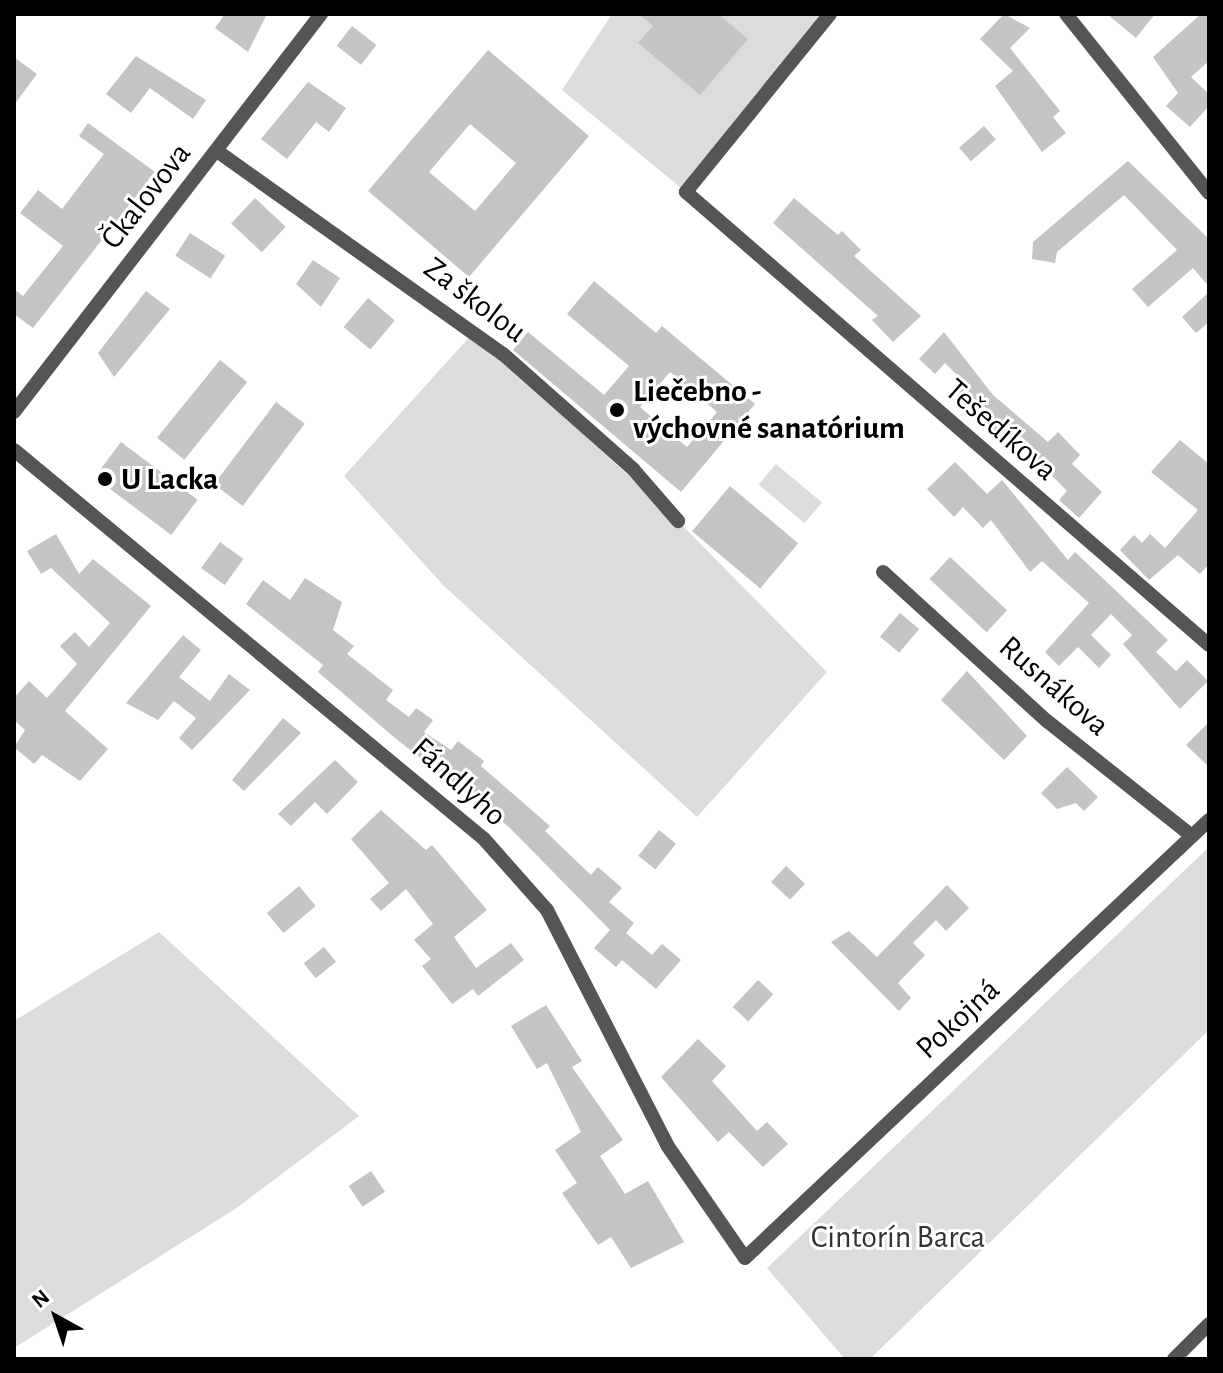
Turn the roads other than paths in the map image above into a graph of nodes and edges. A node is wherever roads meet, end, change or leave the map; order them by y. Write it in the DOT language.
graph roads {
  1 [pos="321,14"];
  2 [pos="830,14"];
  3 [pos="1066,14"];
  4 [pos="217,151"];
  5 [pos="1209,193"];
  6 [pos="14,412"];
  7 [pos="14,450"];
  8 [pos="678,521"];
  9 [pos="883,572"];
  10 [pos="1209,645"];
  11 [pos="1209,820"];
  12 [pos="1192,836"];
  13 [pos="745,1258"];
  14 [pos="1209,1324"];
  15 [pos="1174,1359"];
  1 -- 4 [label="street, Čkalovova"];
  2 -- 10 [label="street, Tešedíkova"];
  3 -- 5 [label="street"];
  4 -- 6 [label="street, Čkalovova"];
  4 -- 8 [label="street, Za školou"];
  7 -- 13 [label="street, Fándlyho"];
  9 -- 12 [label="street, Rusnákova"];
  11 -- 12 [label="street, Pokojná"];
  12 -- 13 [label="street, Pokojná"];
  14 -- 15 [label="street"];
}
